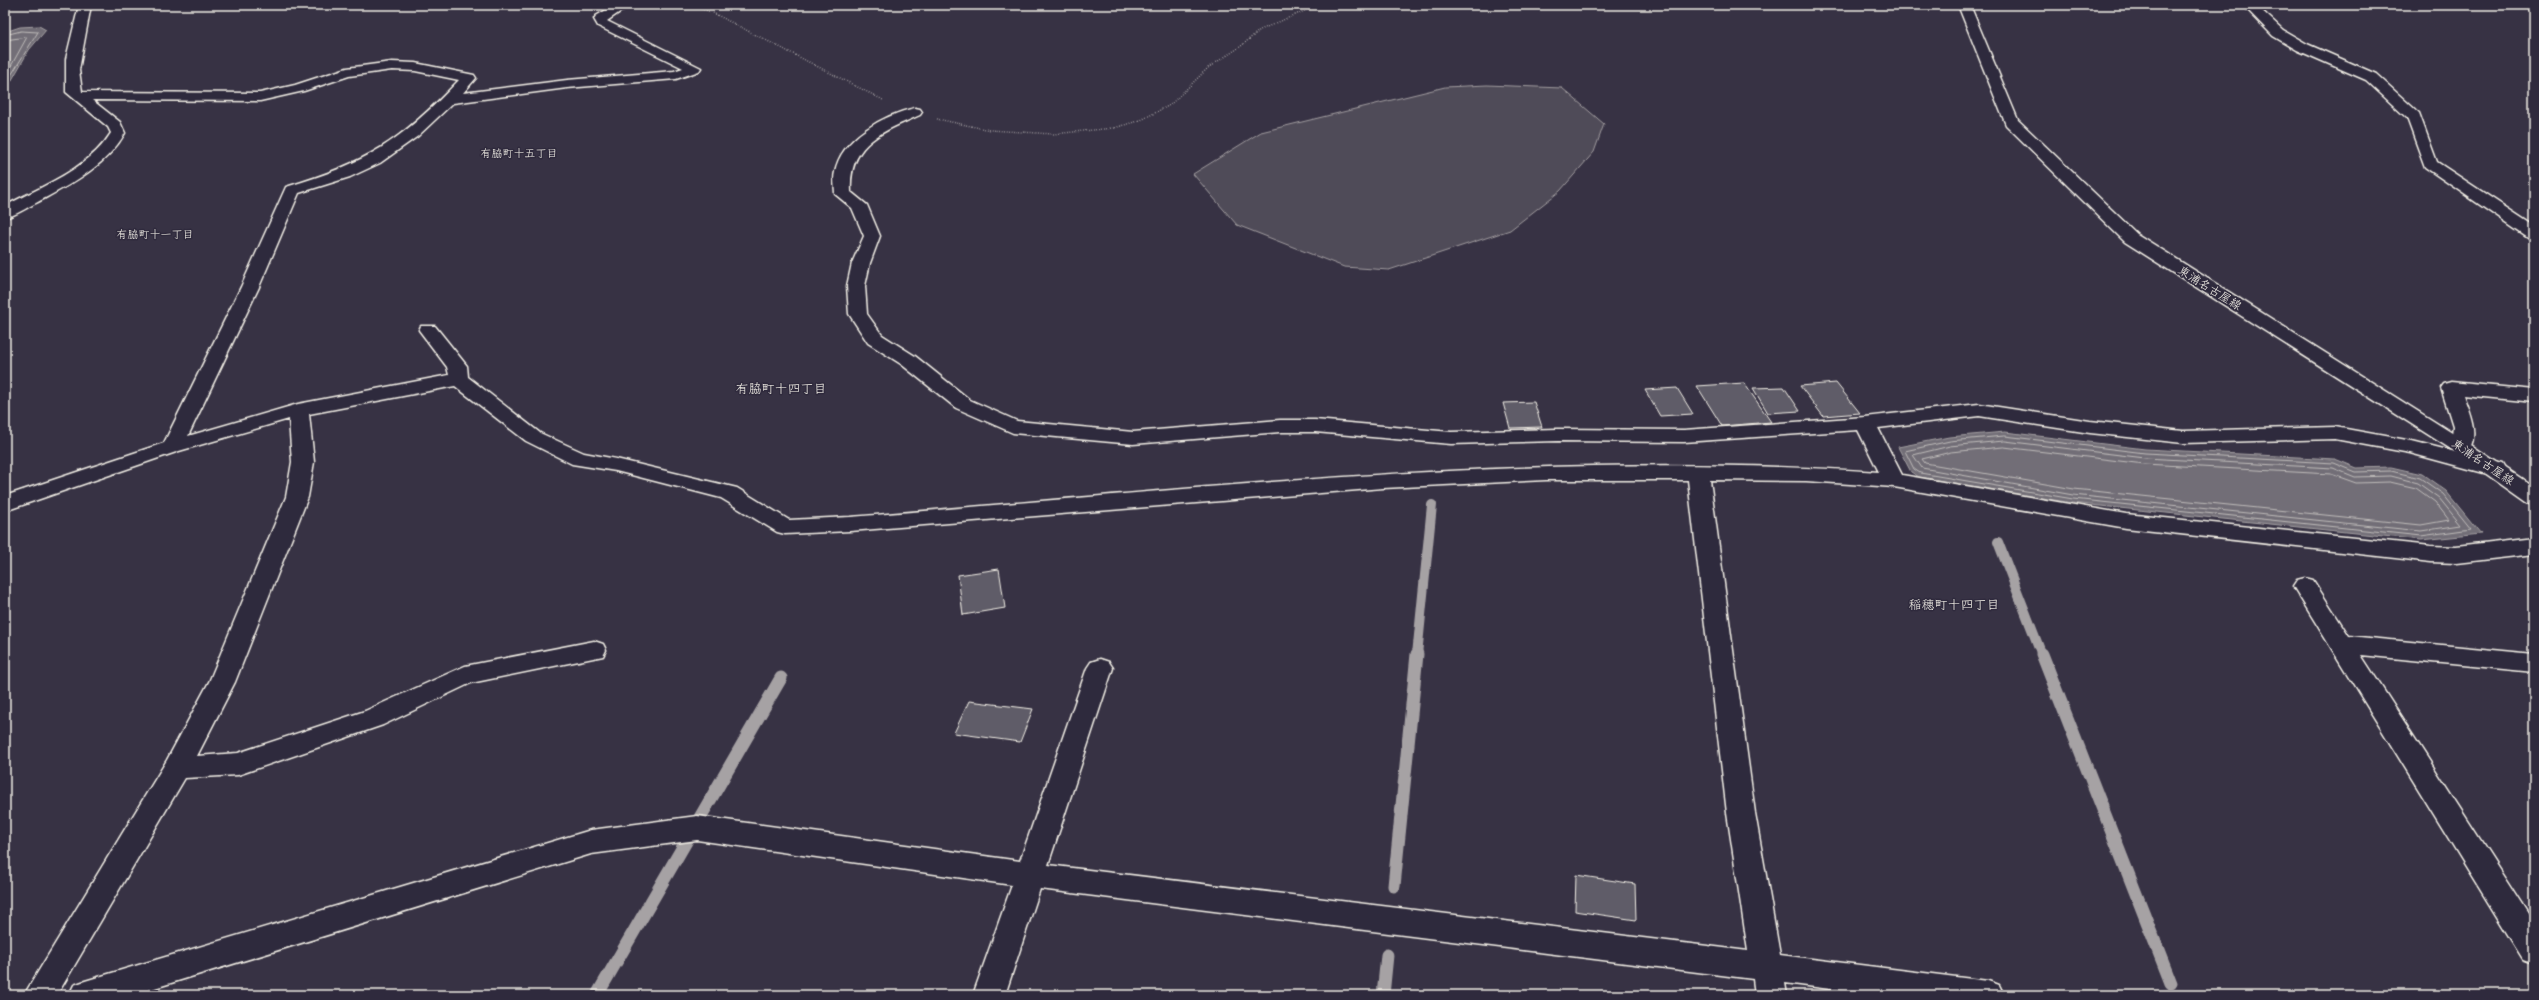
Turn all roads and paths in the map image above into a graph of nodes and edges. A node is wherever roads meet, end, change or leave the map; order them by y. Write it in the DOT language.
graph roads {
  1 [pos="85,5"];
  2 [pos="624,5"];
  3 [pos="692,5"];
  4 [pos="1318,5"];
  5 [pos="1964,5"];
  6 [pos="2249,5"];
  7 [pos="77,96"];
  8 [pos="450,99"];
  9 [pos="915,112"];
  10 [pos="5,213"];
  11 [pos="2534,234"];
  12 [pos="428,330"];
  13 [pos="459,379"];
  14 [pos="2534,396"];
  15 [pos="298,410"];
  16 [pos="1865,423"];
  17 [pos="2460,447"];
  18 [pos="172,448"];
  19 [pos="2495,469"];
  20 [pos="1698,474"];
  21 [pos="1894,480"];
  22 [pos="2534,497"];
  23 [pos="5,504"];
  24 [pos="2534,546"];
  25 [pos="2305,586"];
  26 [pos="2342,644"];
  27 [pos="594,650"];
  28 [pos="2534,663"];
  29 [pos="1100,668"];
  30 [pos="177,768"];
  31 [pos="1030,875"];
  32 [pos="2534,949"];
  33 [pos="1769,980"];
  34 [pos="40,995"];
  35 [pos="85,995"];
  36 [pos="989,995"];
  37 [pos="1988,995"];
  1 -- 7 [label="street"];
  2 -- 8 [label="street"];
  3 -- 9 [label="path"];
  4 -- 9 [label="path"];
  5 -- 17 [label="street, 東浦名古屋線"];
  6 -- 11 [label="street"];
  7 -- 8 [label="street"];
  7 -- 10 [label="street"];
  8 -- 18 [label="street"];
  9 -- 16 [label="street"];
  12 -- 13 [label="street"];
  13 -- 15 [label="street"];
  13 -- 20 [label="street"];
  14 -- 17 [label="street"];
  15 -- 18 [label="street"];
  15 -- 30 [label="street"];
  16 -- 19 [label="street"];
  16 -- 21 [label="street"];
  17 -- 19 [label="street, 東浦名古屋線"];
  18 -- 23 [label="street"];
  19 -- 22 [label="street, 東浦名古屋線"];
  20 -- 21 [label="street"];
  20 -- 33 [label="street"];
  21 -- 24 [label="street"];
  25 -- 26 [label="street"];
  26 -- 28 [label="street"];
  26 -- 32 [label="street"];
  27 -- 30 [label="street"];
  29 -- 31 [label="street"];
  30 -- 34 [label="street"];
  31 -- 33 [label="street"];
  31 -- 35 [label="street"];
  31 -- 36 [label="street"];
  33 -- 37 [label="street"];
}
